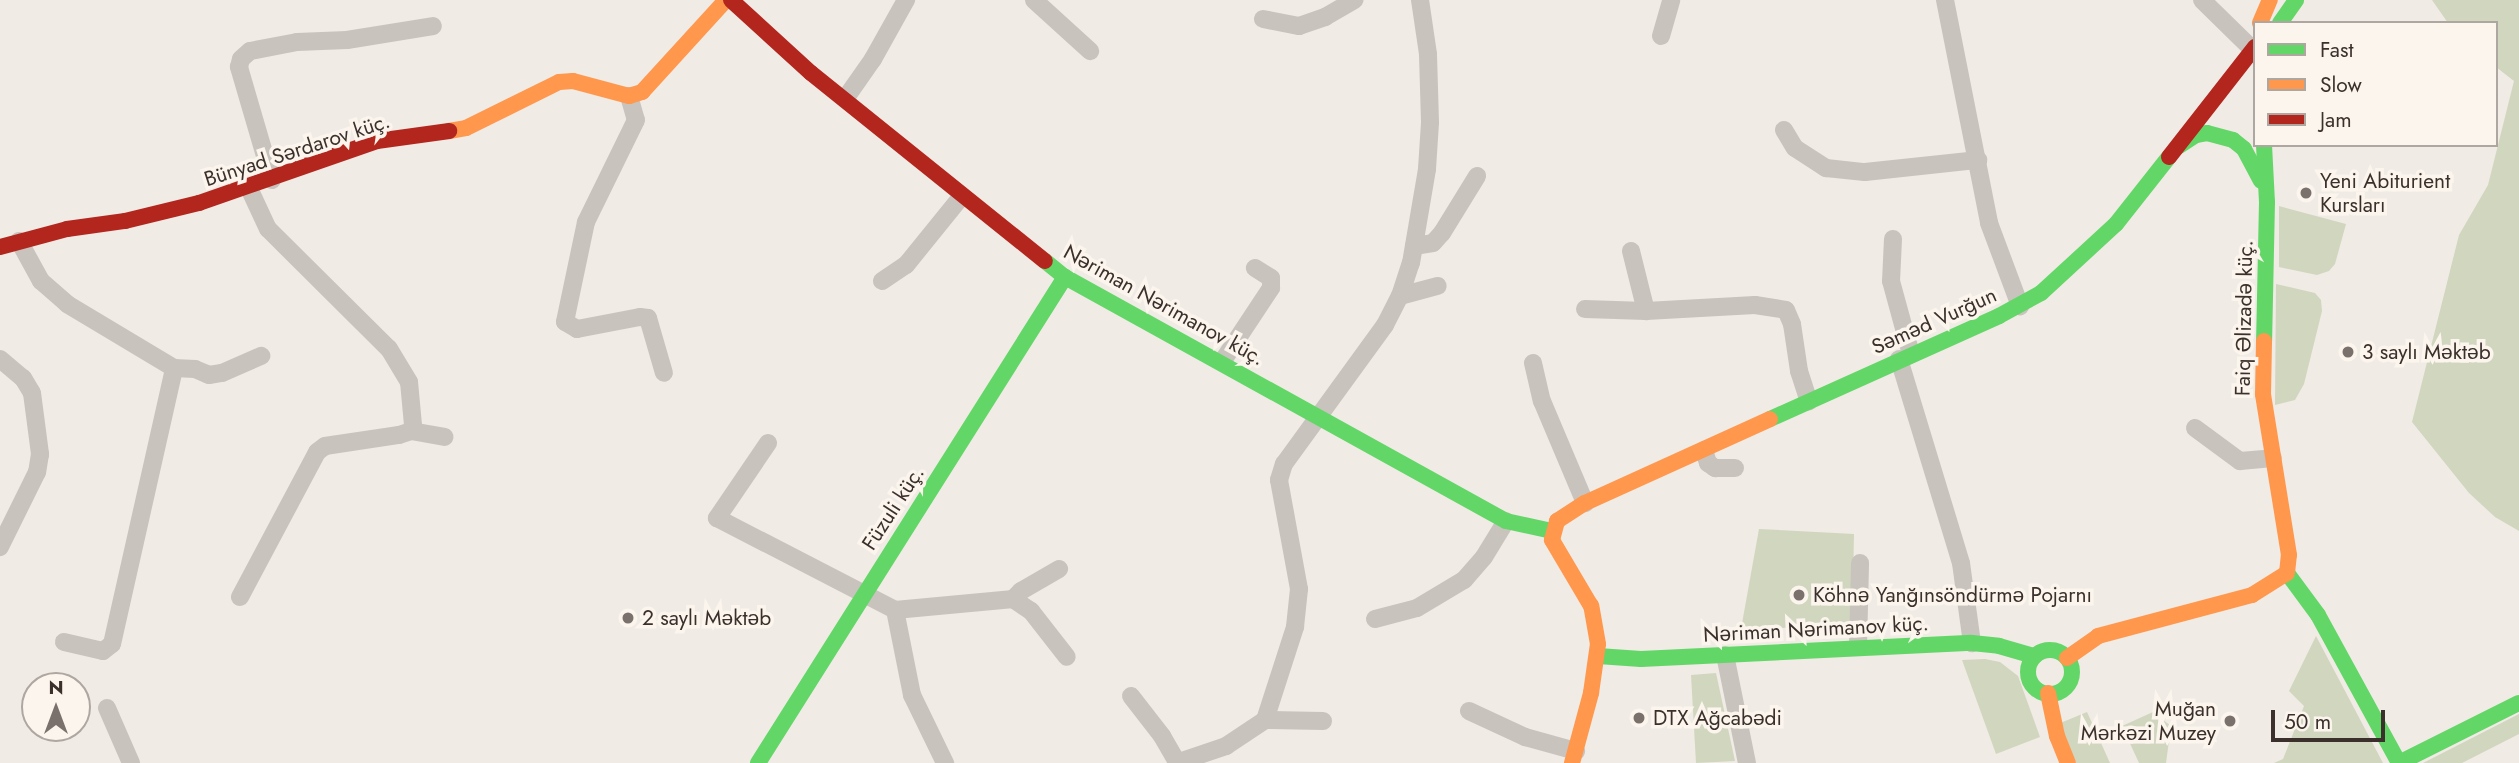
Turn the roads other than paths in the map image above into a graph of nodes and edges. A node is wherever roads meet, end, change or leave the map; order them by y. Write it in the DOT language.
graph roads {
  1 [pos="728,0"];
  2 [pos="906,0"];
  3 [pos="1034,0"];
  4 [pos="1354,0"];
  5 [pos="1420,0"];
  6 [pos="1671,0"];
  7 [pos="1945,0"];
  8 [pos="2202,0"];
  9 [pos="2270,0"];
  10 [pos="2296,0"];
  11 [pos="1263,19"];
  12 [pos="2261,21"];
  13 [pos="2281,21"];
  14 [pos="433,26"];
  15 [pos="1661,36"];
  16 [pos="2253,45"];
  17 [pos="2253,47"];
  18 [pos="1090,51"];
  19 [pos="629,96"];
  20 [pos="845,99"];
  21 [pos="1784,130"];
  22 [pos="2264,147"];
  23 [pos="2176,148"];
  24 [pos="1978,160"];
  25 [pos="1477,176"];
  26 [pos="272,180"];
  27 [pos="249,188"];
  28 [pos="961,197"];
  29 [pos="2267,202"];
  30 [pos="1893,239"];
  31 [pos="19,241"];
  32 [pos="1414,246"];
  33 [pos="0,247"];
  34 [pos="1631,251"];
  35 [pos="1255,268"];
  36 [pos="1065,277"];
  37 [pos="882,281"];
  38 [pos="1438,286"];
  39 [pos="1400,296"];
  40 [pos="2020,306"];
  41 [pos="1585,309"];
  42 [pos="1646,311"];
  43 [pos="261,356"];
  44 [pos="1905,357"];
  45 [pos="0,359"];
  46 [pos="1222,362"];
  47 [pos="1533,363"];
  48 [pos="174,368"];
  49 [pos="664,373"];
  50 [pos="1809,401"];
  51 [pos="1318,415"];
  52 [pos="2195,428"];
  53 [pos="411,431"];
  54 [pos="444,437"];
  55 [pos="768,443"];
  56 [pos="1704,450"];
  57 [pos="2273,458"];
  58 [pos="1735,468"];
  59 [pos="1585,503"];
  60 [pos="1506,521"];
  61 [pos="1552,531"];
  62 [pos="0,547"];
  63 [pos="1860,563"];
  64 [pos="1059,569"];
  65 [pos="2287,573"];
  66 [pos="863,593"];
  67 [pos="240,597"];
  68 [pos="1013,599"];
  69 [pos="895,610"];
  70 [pos="1375,619"];
  71 [pos="64,642"];
  72 [pos="1972,643"];
  73 [pos="1858,647"];
  74 [pos="1725,655"];
  75 [pos="1598,656"];
  76 [pos="2035,656"];
  77 [pos="1067,657"];
  78 [pos="2067,658"];
  79 [pos="2048,693"];
  80 [pos="1131,696"];
  81 [pos="2519,703"];
  82 [pos="107,708"];
  83 [pos="1469,711"];
  84 [pos="1265,720"];
  85 [pos="1324,721"];
  86 [pos="1574,757"];
  87 [pos="1176,762"];
  88 [pos="131,763"];
  89 [pos="758,763"];
  90 [pos="945,763"];
  91 [pos="1747,763"];
  92 [pos="2068,763"];
  93 [pos="2399,763"];
  1 -- 19 [label="street"];
  1 -- 20 [label="street, Nəriman Nərimanov küç."];
  2 -- 20 [label="street"];
  3 -- 18 [label="street"];
  4 -- 11 [label="street"];
  5 -- 32 [label="street"];
  6 -- 15 [label="street"];
  7 -- 24 [label="street"];
  8 -- 16 [label="street"];
  9 -- 12 [label="street"];
  10 -- 13 [label="street"];
  14 -- 26 [label="street"];
  17 -- 23 [label="street, Səməd Vurğun"];
  19 -- 26 [label="street, Bünyad Sərdarov küç."];
  19 -- 49 [label="street"];
  20 -- 28 [label="street, Nəriman Nərimanov küç."];
  21 -- 24 [label="street"];
  22 -- 29 [label="street, Faiq Əlizadə küç."];
  23 -- 29 [label="street"];
  23 -- 40 [label="street, Səməd Vurğun"];
  24 -- 40 [label="street"];
  25 -- 32 [label="street"];
  26 -- 27 [label="street, Bünyad Sərdarov küç."];
  27 -- 31 [label="street, Bünyad Sərdarov küç."];
  27 -- 53 [label="street"];
  28 -- 36 [label="street, Nəriman Nərimanov küç."];
  28 -- 37 [label="street"];
  29 -- 57 [label="street, Faiq Əlizadə küç."];
  30 -- 44 [label="street"];
  31 -- 33 [label="street, Bünyad Sərdarov küç."];
  31 -- 48 [label="street"];
  32 -- 39 [label="street"];
  34 -- 42 [label="street"];
  35 -- 46 [label="street"];
  36 -- 46 [label="street, Nəriman Nərimanov küç."];
  36 -- 66 [label="street, Füzuli küç."];
  38 -- 39 [label="street"];
  39 -- 51 [label="street"];
  40 -- 44 [label="street, Səməd Vurğun"];
  41 -- 42 [label="street"];
  42 -- 50 [label="street"];
  43 -- 48 [label="street"];
  44 -- 50 [label="street, Səməd Vurğun"];
  44 -- 72 [label="street"];
  45 -- 62 [label="street"];
  46 -- 51 [label="street, Nəriman Nərimanov küç."];
  47 -- 59 [label="street"];
  48 -- 71 [label="street"];
  50 -- 56 [label="street, Səməd Vurğun"];
  51 -- 60 [label="street, Nəriman Nərimanov küç."];
  51 -- 84 [label="street"];
  52 -- 57 [label="street"];
  53 -- 54 [label="street"];
  53 -- 67 [label="street"];
  55 -- 66 [label="street"];
  56 -- 58 [label="street"];
  56 -- 59 [label="street, Səməd Vurğun"];
  57 -- 65 [label="street, Faiq Əlizadə küç."];
  59 -- 61 [label="street, Səməd Vurğun"];
  60 -- 61 [label="street, Nəriman Nərimanov küç."];
  60 -- 70 [label="street"];
  61 -- 75 [label="street"];
  63 -- 73 [label="street"];
  64 -- 68 [label="street"];
  65 -- 78 [label="street"];
  65 -- 93 [label="street"];
  66 -- 69 [label="street"];
  66 -- 89 [label="street, Füzuli küç."];
  68 -- 69 [label="street"];
  68 -- 77 [label="street"];
  69 -- 90 [label="street"];
  72 -- 73 [label="street, Nəriman Nərimanov küç."];
  72 -- 76 [label="street, Nəriman Nərimanov küç."];
  73 -- 74 [label="street, Nəriman Nərimanov küç."];
  74 -- 75 [label="street, Nəriman Nərimanov küç."];
  74 -- 91 [label="street"];
  75 -- 86 [label="street"];
  76 -- 78 [label="street"];
  76 -- 79 [label="street"];
  78 -- 79 [label="street"];
  79 -- 92 [label="street"];
  80 -- 87 [label="street"];
  81 -- 93 [label="street"];
  82 -- 88 [label="street"];
  83 -- 86 [label="street"];
  84 -- 85 [label="street"];
  84 -- 87 [label="street"];
}
